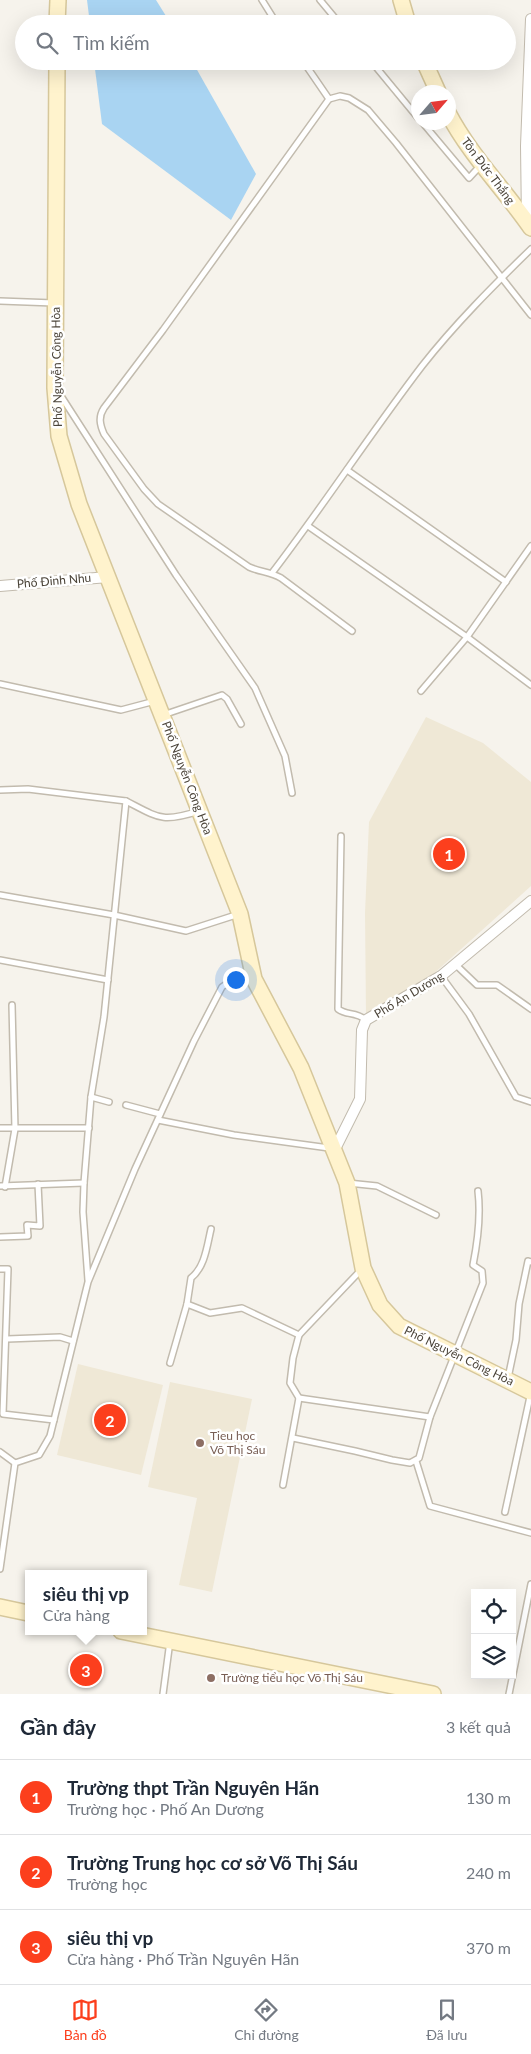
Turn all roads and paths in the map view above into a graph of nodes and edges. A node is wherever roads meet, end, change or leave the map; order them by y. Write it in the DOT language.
graph roads {
  1 [pos="58,0"];
  2 [pos="262,0"];
  3 [pos="320,0"];
  4 [pos="401,0"];
  5 [pos="57,15"];
  6 [pos="271,15"];
  7 [pos="332,15"];
  8 [pos="405,15"];
  9 [pos="531,19"];
  10 [pos="57,70"];
  11 [pos="308,70"];
  12 [pos="378,70"];
  13 [pos="428,70"];
  14 [pos="435,85"];
  15 [pos="329,99"];
  16 [pos="411,110"];
  17 [pos="456,127"];
  18 [pos="429,130"];
  19 [pos="529,143"];
  20 [pos="482,165"];
  21 [pos="529,225"];
  22 [pos="531,249"];
  23 [pos="501,278"];
  24 [pos="0,302"];
  25 [pos="55,303"];
  26 [pos="531,314"];
  27 [pos="55,388"];
  28 [pos="347,470"];
  29 [pos="308,526"];
  30 [pos="531,546"];
  31 [pos="272,573"];
  32 [pos="108,577"];
  33 [pos="506,582"];
  34 [pos="0,586"];
  35 [pos="352,631"];
  36 [pos="467,637"];
  37 [pos="0,684"];
  38 [pos="531,685"];
  39 [pos="421,691"];
  40 [pos="156,700"];
  41 [pos="162,715"];
  42 [pos="241,724"];
  43 [pos="0,790"];
  44 [pos="292,793"];
  45 [pos="126,801"];
  46 [pos="199,811"];
  47 [pos="341,836"];
  48 [pos="0,895"];
  49 [pos="531,901"];
  50 [pos="240,914"];
  51 [pos="114,915"];
  52 [pos="0,960"];
  53 [pos="456,965"];
  54 [pos="441,976"];
  55 [pos="254,979"];
  56 [pos="108,980"];
  57 [pos="12,1005"];
  58 [pos="531,1009"];
  59 [pos="366,1020"];
  60 [pos="91,1097"];
  61 [pos="109,1102"];
  62 [pos="531,1102"];
  63 [pos="126,1105"];
  64 [pos="160,1114"];
  65 [pos="158,1120"];
  66 [pos="0,1128"];
  67 [pos="89,1128"];
  68 [pos="15,1129"];
  69 [pos="335,1149"];
  70 [pos="84,1183"];
  71 [pos="348,1183"];
  72 [pos="38,1184"];
  73 [pos="3,1187"];
  74 [pos="478,1191"];
  75 [pos="436,1215"];
  76 [pos="210,1230"];
  77 [pos="0,1237"];
  78 [pos="531,1262"];
  79 [pos="363,1268"];
  80 [pos="0,1269"];
  81 [pos="88,1282"];
  82 [pos="187,1304"];
  83 [pos="0,1312"];
  84 [pos="7,1312"];
  85 [pos="299,1335"];
  86 [pos="6,1339"];
  87 [pos="73,1341"];
  88 [pos="455,1353"];
  89 [pos="170,1364"];
  90 [pos="507,1381"];
  91 [pos="531,1392"];
  92 [pos="299,1398"];
  93 [pos="430,1417"];
  94 [pos="54,1420"];
  95 [pos="293,1438"];
  96 [pos="0,1452"];
  97 [pos="416,1461"];
  98 [pos="15,1463"];
  99 [pos="283,1485"];
  100 [pos="505,1512"];
  101 [pos="531,1533"];
  102 [pos="0,1569"];
  103 [pos="531,1584"];
  104 [pos="0,1607"];
  105 [pos="25,1612"];
  106 [pos="141,1635"];
  107 [pos="170,1641"];
  108 [pos="163,1694"];
  109 [pos="433,1694"];
  110 [pos="510,1694"];
  1 -- 5 [label="street"];
  2 -- 6 [label="lane"];
  3 -- 7 [label="lane"];
  4 -- 8 [label="street"];
  9 -- 19 [label="street"];
  10 -- 25 [label="street, Phố Nguyễn Công Hòa"];
  11 -- 15 [label="lane"];
  12 -- 16 [label="lane"];
  13 -- 14 [label="street"];
  15 -- 23 [label="lane"];
  15 -- 31 [label="lane"];
  17 -- 20 [label="street, Tôn Đức Thắng"];
  18 -- 20 [label="lane"];
  19 -- 21 [label="street"];
  20 -- 21 [label="street, Tôn Đức Thắng"];
  22 -- 23 [label="lane"];
  23 -- 26 [label="lane"];
  23 -- 28 [label="lane"];
  24 -- 25 [label="lane"];
  25 -- 27 [label="street, Phố Nguyễn Công Hòa"];
  27 -- 32 [label="street, Phố Nguyễn Công Hòa"];
  27 -- 44 [label="lane"];
  28 -- 29 [label="lane"];
  28 -- 33 [label="lane"];
  29 -- 31 [label="lane"];
  29 -- 36 [label="lane"];
  30 -- 33 [label="lane"];
  31 -- 35 [label="lane"];
  32 -- 34 [label="street, Phố Đinh Nhu"];
  32 -- 40 [label="street, Phố Nguyễn Công Hòa"];
  33 -- 36 [label="lane"];
  36 -- 38 [label="lane"];
  36 -- 39 [label="lane"];
  37 -- 40 [label="lane"];
  40 -- 41 [label="street, Phố Nguyễn Công Hòa"];
  41 -- 42 [label="lane"];
  41 -- 46 [label="street, Phố Nguyễn Công Hòa"];
  43 -- 45 [label="lane"];
  45 -- 46 [label="lane"];
  45 -- 51 [label="lane"];
  46 -- 50 [label="street, Phố Nguyễn Công Hòa"];
  47 -- 59 [label="lane"];
  48 -- 51 [label="lane"];
  49 -- 53 [label="street, Phố An Dương"];
  50 -- 51 [label="lane"];
  50 -- 55 [label="street, Phố Nguyễn Công Hòa"];
  51 -- 56 [label="lane"];
  52 -- 56 [label="lane"];
  53 -- 54 [label="street, Phố An Dương"];
  53 -- 58 [label="lane"];
  54 -- 59 [label="street, Phố An Dương"];
  54 -- 62 [label="lane"];
  55 -- 64 [label="lane"];
  55 -- 69 [label="street, Phố Nguyễn Công Hòa"];
  56 -- 60 [label="lane"];
  57 -- 68 [label="lane"];
  59 -- 69 [label="street, Phố An Dương"];
  60 -- 61 [label="lane"];
  60 -- 67 [label="lane"];
  63 -- 64 [label="lane"];
  64 -- 65 [label="lane"];
  65 -- 69 [label="lane"];
  65 -- 81 [label="lane"];
  66 -- 68 [label="lane"];
  67 -- 68 [label="lane"];
  67 -- 70 [label="lane"];
  68 -- 73 [label="lane"];
  69 -- 71 [label="street, Phố Nguyễn Công Hòa"];
  70 -- 72 [label="lane"];
  70 -- 81 [label="lane"];
  71 -- 75 [label="lane"];
  71 -- 79 [label="street, Phố Nguyễn Công Hòa"];
  72 -- 73 [label="lane"];
  72 -- 77 [label="lane"];
  74 -- 88 [label="lane"];
  76 -- 82 [label="lane"];
  78 -- 90 [label="lane"];
  79 -- 85 [label="lane"];
  79 -- 88 [label="street, Phố Nguyễn Công Hòa"];
  80 -- 84 [label="lane"];
  81 -- 87 [label="lane"];
  82 -- 85 [label="lane"];
  82 -- 89 [label="lane"];
  83 -- 84 [label="lane"];
  84 -- 86 [label="lane"];
  85 -- 92 [label="lane"];
  86 -- 87 [label="lane"];
  86 -- 94 [label="lane"];
  87 -- 94 [label="lane"];
  88 -- 90 [label="street, Phố Nguyễn Công Hòa"];
  88 -- 93 [label="lane"];
  90 -- 91 [label="street, Phố Nguyễn Công Hòa"];
  91 -- 100 [label="lane"];
  92 -- 93 [label="lane"];
  92 -- 95 [label="lane"];
  93 -- 97 [label="lane"];
  94 -- 98 [label="lane"];
  95 -- 97 [label="lane"];
  95 -- 99 [label="lane"];
  96 -- 98 [label="lane"];
  97 -- 101 [label="lane"];
  98 -- 102 [label="lane"];
  103 -- 110 [label="lane"];
  104 -- 105 [label="street"];
  106 -- 107 [label="street"];
  107 -- 108 [label="lane"];
  107 -- 109 [label="street"];
}
